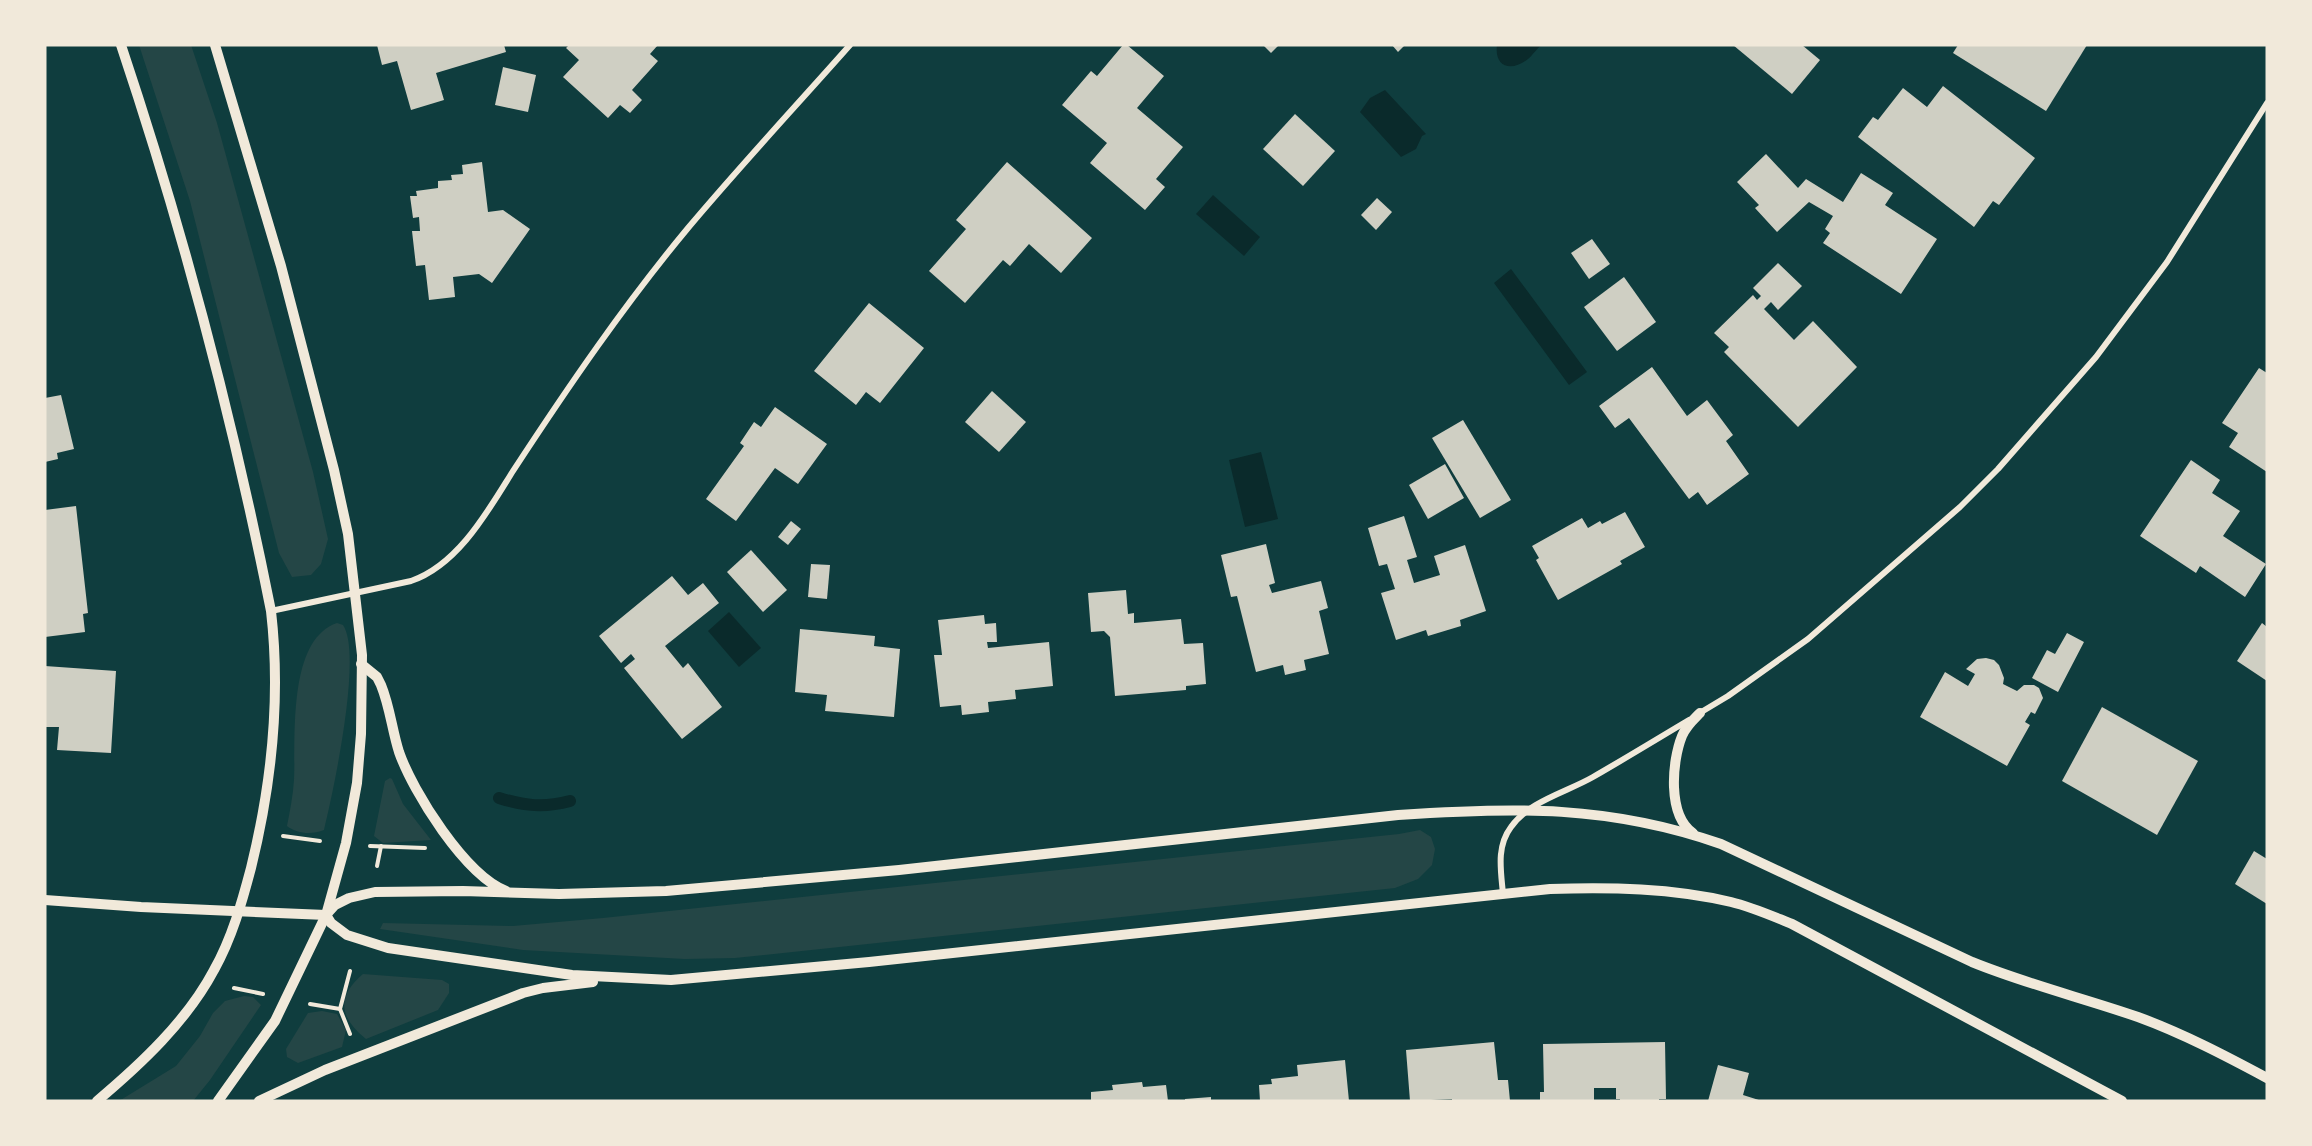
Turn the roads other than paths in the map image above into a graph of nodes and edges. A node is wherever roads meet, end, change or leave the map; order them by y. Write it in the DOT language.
graph roads {
  1 [pos="121,45"];
  2 [pos="215,45"];
  3 [pos="850,45"];
  4 [pos="2267,103"];
  5 [pos="356,593"];
  6 [pos="271,611"];
  7 [pos="361,664"];
  8 [pos="1700,713"];
  9 [pos="1529,809"];
  10 [pos="1696,835"];
  11 [pos="512,893"];
  12 [pos="1503,894"];
  13 [pos="45,900"];
  14 [pos="239,911"];
  15 [pos="326,915"];
  16 [pos="632,979"];
  17 [pos="2267,1078"];
  18 [pos="97,1101"];
  19 [pos="218,1101"];
  20 [pos="259,1101"];
  21 [pos="2122,1101"];
  1 -- 6 [label="street"];
  2 -- 5 [label="street"];
  3 -- 5 [label="street"];
  4 -- 8 [label="street"];
  5 -- 6 [label="street"];
  5 -- 7 [label="street"];
  6 -- 14 [label="street"];
  7 -- 11 [label="street"];
  7 -- 15 [label="street"];
  8 -- 9 [label="street"];
  8 -- 10 [label="street"];
  9 -- 10 [label="street"];
  9 -- 11 [label="street"];
  9 -- 12 [label="street"];
  10 -- 17 [label="street"];
  11 -- 15 [label="street"];
  12 -- 16 [label="street"];
  12 -- 21 [label="street"];
  13 -- 14 [label="street"];
  14 -- 15 [label="street"];
  14 -- 18 [label="street"];
  15 -- 16 [label="street"];
  15 -- 19 [label="street"];
  16 -- 20 [label="street"];
}
